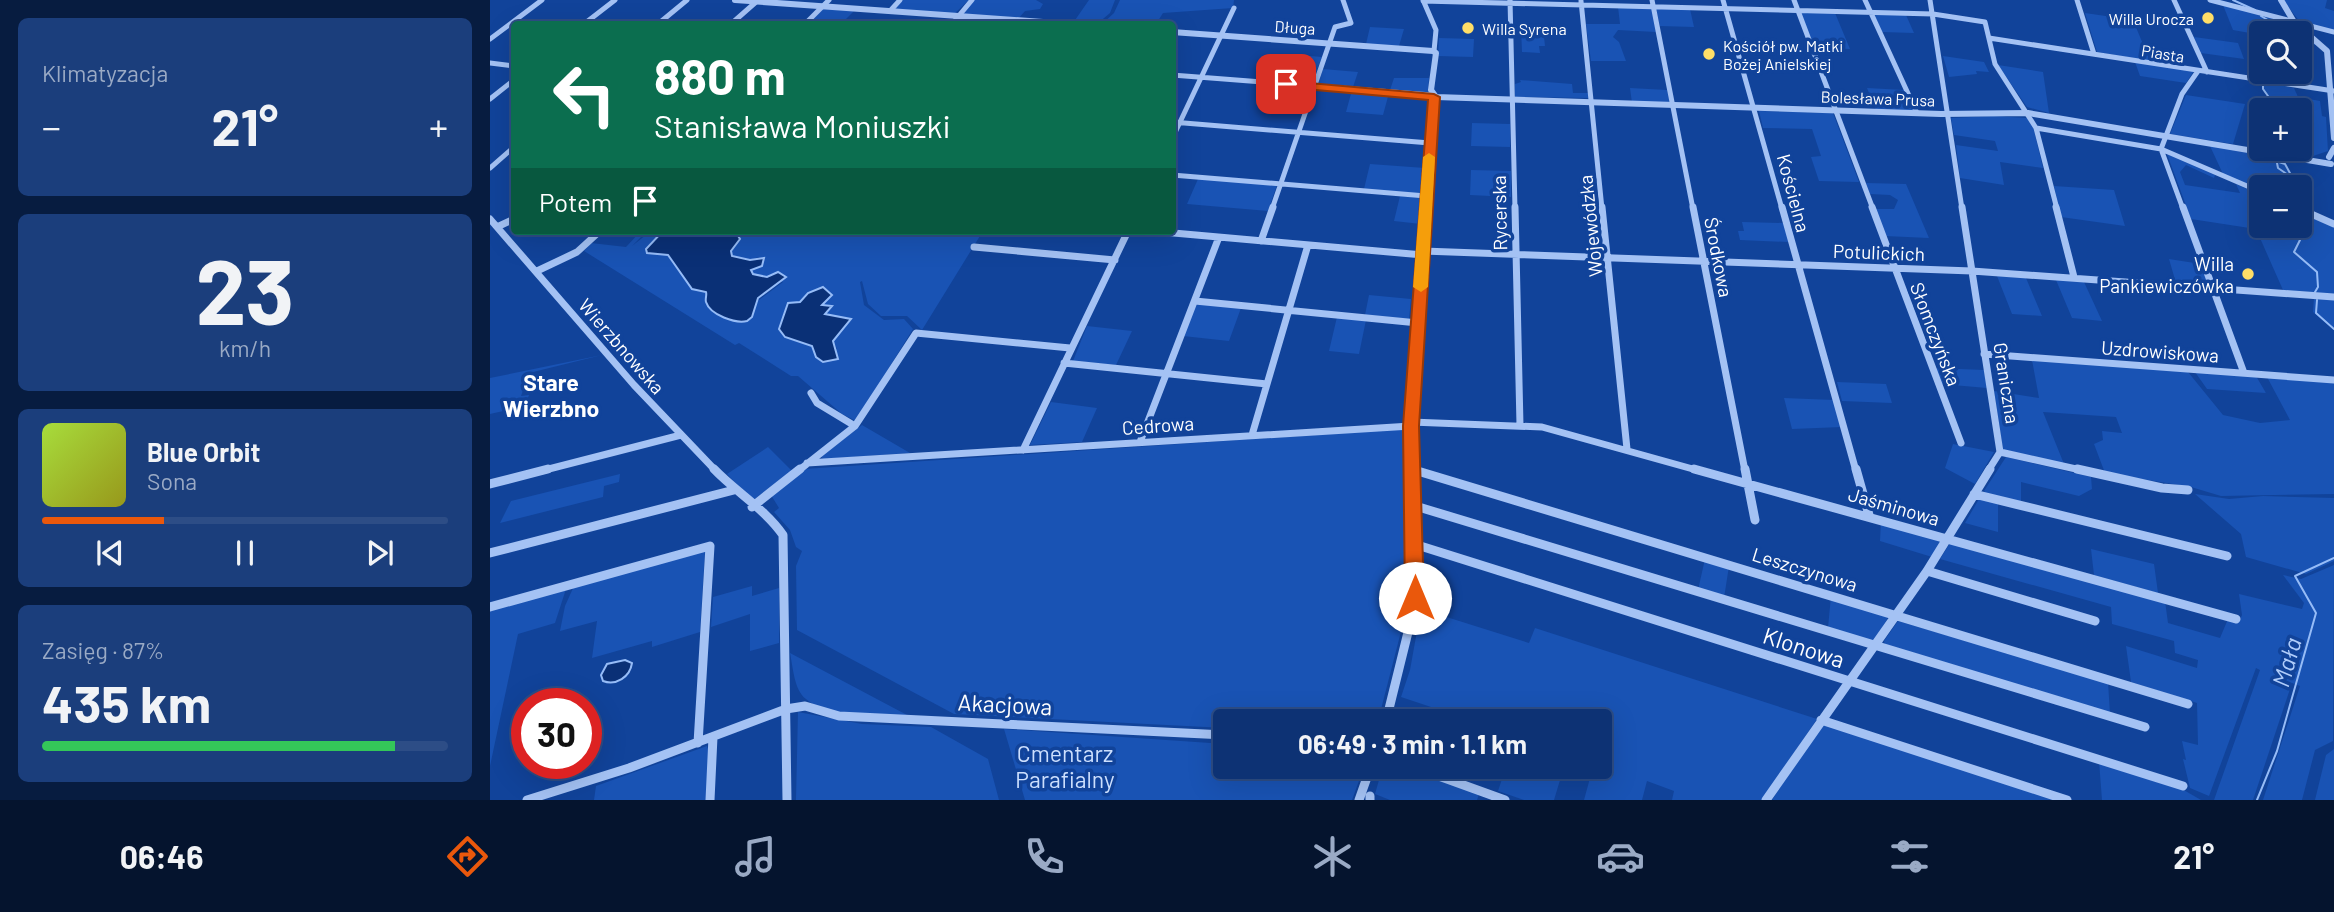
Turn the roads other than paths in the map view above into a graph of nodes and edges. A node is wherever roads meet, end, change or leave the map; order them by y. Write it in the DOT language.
graph roads {
  1 [pos="542,0"];
  2 [pos="615,0"];
  3 [pos="687,0"];
  4 [pos="735,0"];
  5 [pos="829,0"];
  6 [pos="900,0"];
  7 [pos="972,0"];
  8 [pos="1343,0"];
  9 [pos="1423,0"];
  10 [pos="1723,0"];
  11 [pos="1794,0"];
  12 [pos="1865,0"];
  13 [pos="1930,0"];
  14 [pos="2077,0"];
  15 [pos="2174,0"];
  16 [pos="2210,0"];
  17 [pos="2281,0"];
  18 [pos="1510,1"];
  19 [pos="756,2"];
  20 [pos="1582,2"];
  21 [pos="1653,3"];
  22 [pos="823,6"];
  23 [pos="1234,8"];
  24 [pos="1725,9"];
  25 [pos="890,11"];
  26 [pos="1798,11"];
  27 [pos="1871,13"];
  28 [pos="1933,14"];
  29 [pos="958,16"];
  30 [pos="514,21"];
  31 [pos="588,21"];
  32 [pos="662,21"];
  33 [pos="734,21"];
  34 [pos="808,21"];
  35 [pos="954,21"];
  36 [pos="1007,21"];
  37 [pos="2290,21"];
  38 [pos="2293,21"];
  39 [pos="511,23"];
  40 [pos="2312,26"];
  41 [pos="1176,32"];
  42 [pos="2334,32"];
  43 [pos="1222,36"];
  44 [pos="1989,38"];
  45 [pos="2312,38"];
  46 [pos="490,39"];
  47 [pos="1329,44"];
  48 [pos="1432,54"];
  49 [pos="2094,54"];
  50 [pos="490,64"];
  51 [pos="511,65"];
  52 [pos="2198,71"];
  53 [pos="2207,72"];
  54 [pos="1176,75"];
  55 [pos="1202,78"];
  56 [pos="511,82"];
  57 [pos="1314,86"];
  58 [pos="2332,91"];
  59 [pos="1436,94"];
  60 [pos="490,99"];
  61 [pos="1512,100"];
  62 [pos="1593,104"];
  63 [pos="1673,106"];
  64 [pos="1754,108"];
  65 [pos="1834,111"];
  66 [pos="1917,113"];
  67 [pos="2028,113"];
  68 [pos="1948,114"];
  69 [pos="1176,122"];
  70 [pos="1180,123"];
  71 [pos="2036,128"];
  72 [pos="1176,131"];
  73 [pos="1298,133"];
  74 [pos="2166,136"];
  75 [pos="2334,138"];
  76 [pos="1430,143"];
  77 [pos="511,149"];
  78 [pos="2161,149"];
  79 [pos="2334,149"];
  80 [pos="2331,160"];
  81 [pos="490,167"];
  82 [pos="1176,175"];
  83 [pos="1280,184"];
  84 [pos="2249,187"];
  85 [pos="1426,196"];
  86 [pos="2312,214"];
  87 [pos="490,219"];
  88 [pos="511,221"];
  89 [pos="2334,224"];
  90 [pos="497,228"];
  91 [pos="1176,233"];
  92 [pos="596,235"];
  93 [pos="1126,235"];
  94 [pos="1219,237"];
  95 [pos="1261,241"];
  96 [pos="1308,245"];
  97 [pos="974,247"];
  98 [pos="1423,253"];
  99 [pos="1516,254"];
  100 [pos="1610,257"];
  101 [pos="1115,260"];
  102 [pos="1704,261"];
  103 [pos="1798,265"];
  104 [pos="1894,268"];
  105 [pos="537,271"];
  106 [pos="1972,271"];
  107 [pos="2074,277"];
  108 [pos="2214,288"];
  109 [pos="2334,297"];
  110 [pos="1195,301"];
  111 [pos="1289,310"];
  112 [pos="1418,323"];
  113 [pos="1070,348"];
  114 [pos="1984,354"];
  115 [pos="1063,363"];
  116 [pos="2244,373"];
  117 [pos="1166,374"];
  118 [pos="2334,380"];
  119 [pos="1267,384"];
  120 [pos="811,393"];
  121 [pos="1411,424"];
  122 [pos="1520,425"];
  123 [pos="855,426"];
  124 [pos="1542,427"];
  125 [pos="681,435"];
  126 [pos="1252,435"];
  127 [pos="1140,442"];
  128 [pos="1961,443"];
  129 [pos="1627,449"];
  130 [pos="1023,450"];
  131 [pos="2000,452"];
  132 [pos="807,464"];
  133 [pos="1411,469"];
  134 [pos="1746,481"];
  135 [pos="490,484"];
  136 [pos="734,490"];
  137 [pos="2188,490"];
  138 [pos="1974,494"];
  139 [pos="1412,505"];
  140 [pos="752,507"];
  141 [pos="1868,515"];
  142 [pos="1755,520"];
  143 [pos="1948,538"];
  144 [pos="1414,544"];
  145 [pos="490,553"];
  146 [pos="2227,556"];
  147 [pos="1927,571"];
  148 [pos="490,607"];
  149 [pos="1897,614"];
  150 [pos="2236,619"];
  151 [pos="2095,621"];
  152 [pos="1876,645"];
  153 [pos="1851,682"];
  154 [pos="2188,704"];
  155 [pos="786,709"];
  156 [pos="1389,709"];
  157 [pos="1821,720"];
  158 [pos="2146,727"];
  159 [pos="1213,734"];
  160 [pos="713,737"];
  161 [pos="698,743"];
  162 [pos="1366,779"];
  163 [pos="1447,779"];
  164 [pos="2183,786"];
  165 [pos="541,798"];
  166 [pos="527,800"];
  167 [pos="710,800"];
  168 [pos="787,800"];
  169 [pos="1359,800"];
  170 [pos="1505,800"];
  171 [pos="1766,800"];
  172 [pos="2067,800"];
  1 -- 30 [label="street"];
  2 -- 31 [label="street"];
  3 -- 32 [label="street"];
  4 -- 19 [label="street"];
  5 -- 22 [label="street"];
  6 -- 25 [label="street"];
  7 -- 29 [label="street"];
  8 -- 47 [label="street"];
  9 -- 18 [label="street"];
  9 -- 48 [label="street"];
  10 -- 24 [label="street, Kościelna"];
  11 -- 26 [label="street, Słomczyńska"];
  12 -- 27 [label="street"];
  13 -- 28 [label="street, Graniczna"];
  14 -- 49 [label="street"];
  15 -- 53 [label="street"];
  16 -- 37 [label="street"];
  17 -- 38 [label="street"];
  18 -- 20 [label="street"];
  18 -- 61 [label="street, Rycerska"];
  19 -- 22 [label="street"];
  19 -- 33 [label="street"];
  20 -- 21 [label="street"];
  20 -- 62 [label="street, Wojewódzka"];
  21 -- 24 [label="street"];
  21 -- 63 [label="street, Środkowa"];
  22 -- 25 [label="street"];
  22 -- 34 [label="street"];
  23 -- 43 [label="street"];
  24 -- 26 [label="street"];
  24 -- 64 [label="street, Kościelna"];
  25 -- 29 [label="street"];
  26 -- 27 [label="street"];
  26 -- 65 [label="street, Słomczyńska"];
  27 -- 28 [label="street"];
  27 -- 66 [label="street"];
  28 -- 44 [label="street"];
  28 -- 68 [label="street, Graniczna"];
  29 -- 35 [label="street"];
  29 -- 36 [label="street"];
  39 -- 46 [label="street"];
  40 -- 42 [label="street"];
  41 -- 43 [label="street, Długa"];
  43 -- 47 [label="street, Długa"];
  43 -- 55 [label="street"];
  44 -- 49 [label="street, Piasta"];
  44 -- 67 [label="street"];
  45 -- 58 [label="street"];
  47 -- 48 [label="street, Długa"];
  47 -- 57 [label="street"];
  48 -- 59 [label="street"];
  49 -- 52 [label="street, Piasta"];
  50 -- 51 [label="street"];
  52 -- 53 [label="street, Piasta"];
  52 -- 74 [label="street"];
  53 -- 58 [label="street, Piasta"];
  54 -- 55 [label="street"];
  55 -- 57 [label="street"];
  55 -- 70 [label="street"];
  56 -- 60 [label="street"];
  57 -- 59 [label="street"];
  57 -- 73 [label="street"];
  58 -- 75 [label="street"];
  59 -- 61 [label="street, Bolesława Prusa"];
  59 -- 76 [label="street"];
  61 -- 62 [label="street, Bolesława Prusa"];
  61 -- 99 [label="street, Rycerska"];
  62 -- 63 [label="street, Bolesława Prusa"];
  62 -- 100 [label="street, Wojewódzka"];
  63 -- 64 [label="street, Bolesława Prusa"];
  63 -- 102 [label="street, Środkowa"];
  64 -- 65 [label="street, Bolesława Prusa"];
  64 -- 103 [label="street, Kościelna"];
  65 -- 66 [label="street, Bolesława Prusa"];
  65 -- 104 [label="street, Słomczyńska"];
  66 -- 68 [label="street, Bolesława Prusa"];
  67 -- 68 [label="street, Bolesława Prusa"];
  67 -- 71 [label="street"];
  67 -- 74 [label="street, Bolesława Prusa"];
  68 -- 106 [label="street, Graniczna"];
  69 -- 70 [label="street"];
  70 -- 72 [label="street"];
  70 -- 73 [label="street"];
  71 -- 78 [label="street"];
  71 -- 107 [label="street"];
  73 -- 76 [label="street"];
  73 -- 83 [label="street"];
  74 -- 78 [label="street"];
  74 -- 80 [label="street, Bolesława Prusa"];
  76 -- 85 [label="street"];
  77 -- 81 [label="street"];
  78 -- 84 [label="street"];
  78 -- 108 [label="street"];
  79 -- 80 [label="street"];
  82 -- 83 [label="street"];
  83 -- 85 [label="street"];
  83 -- 95 [label="street"];
  85 -- 98 [label="street"];
  86 -- 89 [label="street"];
  87 -- 90 [label="street, Wierzbnowska"];
  88 -- 90 [label="street"];
  90 -- 105 [label="street, Wierzbnowska"];
  91 -- 94 [label="street, Potulickich"];
  92 -- 105 [label="street"];
  93 -- 101 [label="street"];
  94 -- 95 [label="street, Potulickich"];
  94 -- 110 [label="street"];
  95 -- 96 [label="street, Potulickich"];
  96 -- 98 [label="street, Potulickich"];
  96 -- 111 [label="street"];
  97 -- 101 [label="street"];
  98 -- 99 [label="street, Potulickich"];
  98 -- 112 [label="street"];
  99 -- 100 [label="street, Potulickich"];
  99 -- 122 [label="street, Rycerska"];
  100 -- 102 [label="street, Potulickich"];
  100 -- 129 [label="street, Wojewódzka"];
  101 -- 113 [label="street"];
  102 -- 103 [label="street, Potulickich"];
  102 -- 134 [label="street, Środkowa"];
  103 -- 104 [label="street, Potulickich"];
  103 -- 141 [label="street, Kościelna"];
  104 -- 106 [label="street, Potulickich"];
  104 -- 128 [label="street, Słomczyńska"];
  105 -- 125 [label="street, Wierzbnowska"];
  106 -- 107 [label="street, Potulickich"];
  106 -- 114 [label="street, Graniczna"];
  107 -- 108 [label="street, Potulickich"];
  108 -- 109 [label="street, Potulickich"];
  108 -- 116 [label="street"];
  110 -- 111 [label="street"];
  110 -- 117 [label="street"];
  111 -- 112 [label="street"];
  111 -- 119 [label="street"];
  112 -- 121 [label="street"];
  113 -- 115 [label="street"];
  113 -- 123 [label="street"];
  114 -- 116 [label="street, Uzdrowiskowa"];
  114 -- 131 [label="street, Graniczna"];
  115 -- 117 [label="street"];
  115 -- 130 [label="street"];
  116 -- 118 [label="street, Uzdrowiskowa"];
  117 -- 119 [label="street"];
  117 -- 127 [label="street"];
  119 -- 126 [label="street"];
  120 -- 123 [label="street"];
  121 -- 122 [label="street, Cedrowa"];
  121 -- 126 [label="street, Cedrowa"];
  121 -- 133 [label="street"];
  122 -- 124 [label="street, Cedrowa"];
  123 -- 132 [label="street"];
  124 -- 129 [label="street, Jaśminowa"];
  125 -- 135 [label="street"];
  125 -- 136 [label="street, Wierzbnowska"];
  126 -- 127 [label="street, Cedrowa"];
  127 -- 130 [label="street, Cedrowa"];
  129 -- 134 [label="street, Jaśminowa"];
  130 -- 132 [label="street, Cedrowa"];
  131 -- 137 [label="street"];
  131 -- 138 [label="street, Graniczna"];
  132 -- 140 [label="street"];
  133 -- 139 [label="street"];
  133 -- 149 [label="street, Leszczynowa"];
  134 -- 141 [label="street, Jaśminowa"];
  134 -- 142 [label="street, Środkowa"];
  136 -- 140 [label="street, Wierzbnowska"];
  136 -- 145 [label="street"];
  138 -- 143 [label="street, Graniczna"];
  138 -- 146 [label="street"];
  139 -- 144 [label="street"];
  139 -- 152 [label="street, Klonowa"];
  140 -- 155 [label="street, Wierzbnowska"];
  141 -- 143 [label="street, Jaśminowa"];
  143 -- 147 [label="street, Graniczna"];
  143 -- 150 [label="street, Jaśminowa"];
  144 -- 153 [label="street, Klonowa"];
  144 -- 156 [label="street"];
  147 -- 149 [label="street, Graniczna"];
  147 -- 151 [label="street"];
  148 -- 161 [label="street"];
  149 -- 152 [label="street, Graniczna"];
  149 -- 154 [label="street, Leszczynowa"];
  152 -- 153 [label="street, Graniczna"];
  152 -- 158 [label="street, Klonowa"];
  153 -- 157 [label="street, Graniczna"];
  153 -- 164 [label="street, Klonowa"];
  155 -- 159 [label="street, Akacjowa"];
  155 -- 160 [label="street"];
  155 -- 168 [label="street, Wierzbnowska"];
  157 -- 171 [label="street, Graniczna"];
  157 -- 172 [label="street"];
  160 -- 161 [label="street"];
  160 -- 167 [label="street"];
  161 -- 165 [label="street"];
  162 -- 169 [label="street"];
  163 -- 170 [label="street"];
  165 -- 166 [label="street"];
}
